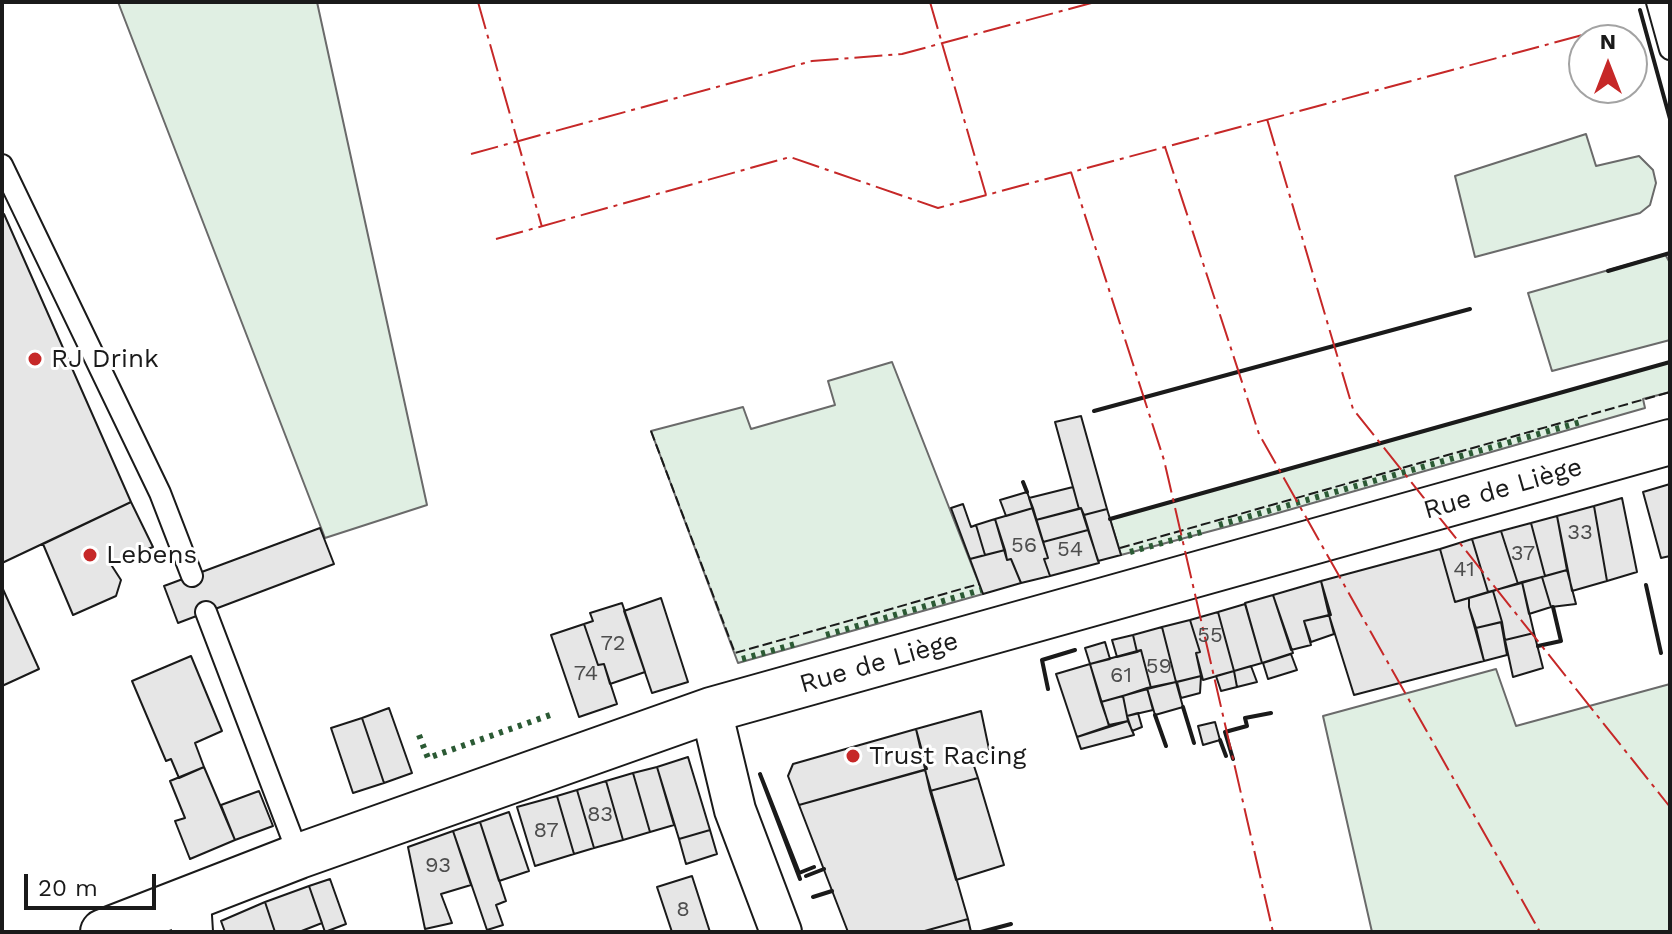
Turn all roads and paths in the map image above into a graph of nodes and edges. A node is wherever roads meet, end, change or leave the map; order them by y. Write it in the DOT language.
graph roads {
  1 [pos="1657,2"];
  2 [pos="1670,49"];
  3 [pos="2,165"];
  4 [pos="1670,442"];
  5 [pos="192,576"];
  6 [pos="206,612"];
  7 [pos="711,710"];
  8 [pos="299,856"];
  9 [pos="191,916"];
  10 [pos="103,932"];
  11 [pos="781,932"];
  1 -- 2 [label="lane"];
  3 -- 5 [label="lane"];
  4 -- 7 [label="main road, Rue de Liège"];
  6 -- 8 [label="lane"];
  7 -- 8 [label="main road, Rue de Liège"];
  7 -- 11 [label="street"];
  8 -- 9 [label="main road, Rue de Liège"];
  9 -- 10 [label="main road, Rue de Liège"];
}
